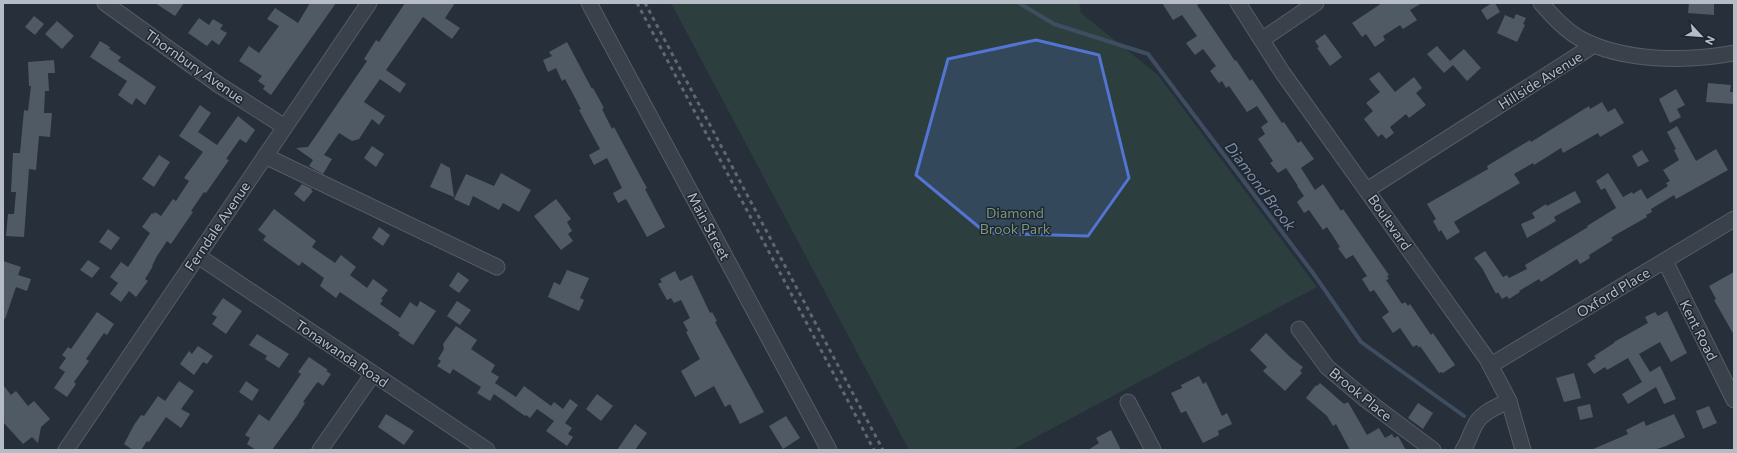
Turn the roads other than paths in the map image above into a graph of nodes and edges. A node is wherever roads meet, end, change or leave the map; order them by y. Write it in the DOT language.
graph roads {
  1 [pos="369,3"];
  2 [pos="589,3"];
  3 [pos="1238,3"];
  4 [pos="1316,3"];
  5 [pos="1541,3"];
  6 [pos="108,4"];
  7 [pos="1263,40"];
  8 [pos="1594,45"];
  9 [pos="1734,53"];
  10 [pos="285,127"];
  11 [pos="265,156"];
  12 [pos="1367,190"];
  13 [pos="1734,219"];
  14 [pos="198,256"];
  15 [pos="1664,261"];
  16 [pos="497,267"];
  17 [pos="1299,328"];
  18 [pos="1491,365"];
  19 [pos="373,374"];
  20 [pos="1734,400"];
  21 [pos="1508,401"];
  22 [pos="1128,402"];
  23 [pos="66,450"];
  24 [pos="320,450"];
  25 [pos="487,450"];
  26 [pos="829,450"];
  27 [pos="1153,450"];
  28 [pos="1433,450"];
  29 [pos="1463,450"];
  30 [pos="1523,450"];
  1 -- 10 [label="street, Ferndale Avenue"];
  2 -- 26 [label="street, Main Street"];
  3 -- 7 [label="street, Boulevard"];
  4 -- 7 [label="street"];
  5 -- 8 [label="street"];
  6 -- 10 [label="street, Thornbury Avenue"];
  7 -- 12 [label="street, Boulevard"];
  8 -- 9 [label="street, Hillside Avenue"];
  8 -- 12 [label="street, Hillside Avenue"];
  10 -- 11 [label="street, Ferndale Avenue"];
  11 -- 14 [label="street, Ferndale Avenue"];
  11 -- 16 [label="street"];
  12 -- 18 [label="street, Boulevard"];
  13 -- 15 [label="street, Oxford Place"];
  14 -- 19 [label="street, Tonawanda Road"];
  14 -- 23 [label="street, Ferndale Avenue"];
  15 -- 18 [label="street, Oxford Place"];
  15 -- 20 [label="street, Kent Road"];
  17 -- 28 [label="street, Brook Place"];
  18 -- 21 [label="street, Boulevard"];
  19 -- 24 [label="street"];
  19 -- 25 [label="street, Tonawanda Road"];
  21 -- 29 [label="street"];
  21 -- 30 [label="street, Boulevard"];
  22 -- 27 [label="street"];
}
